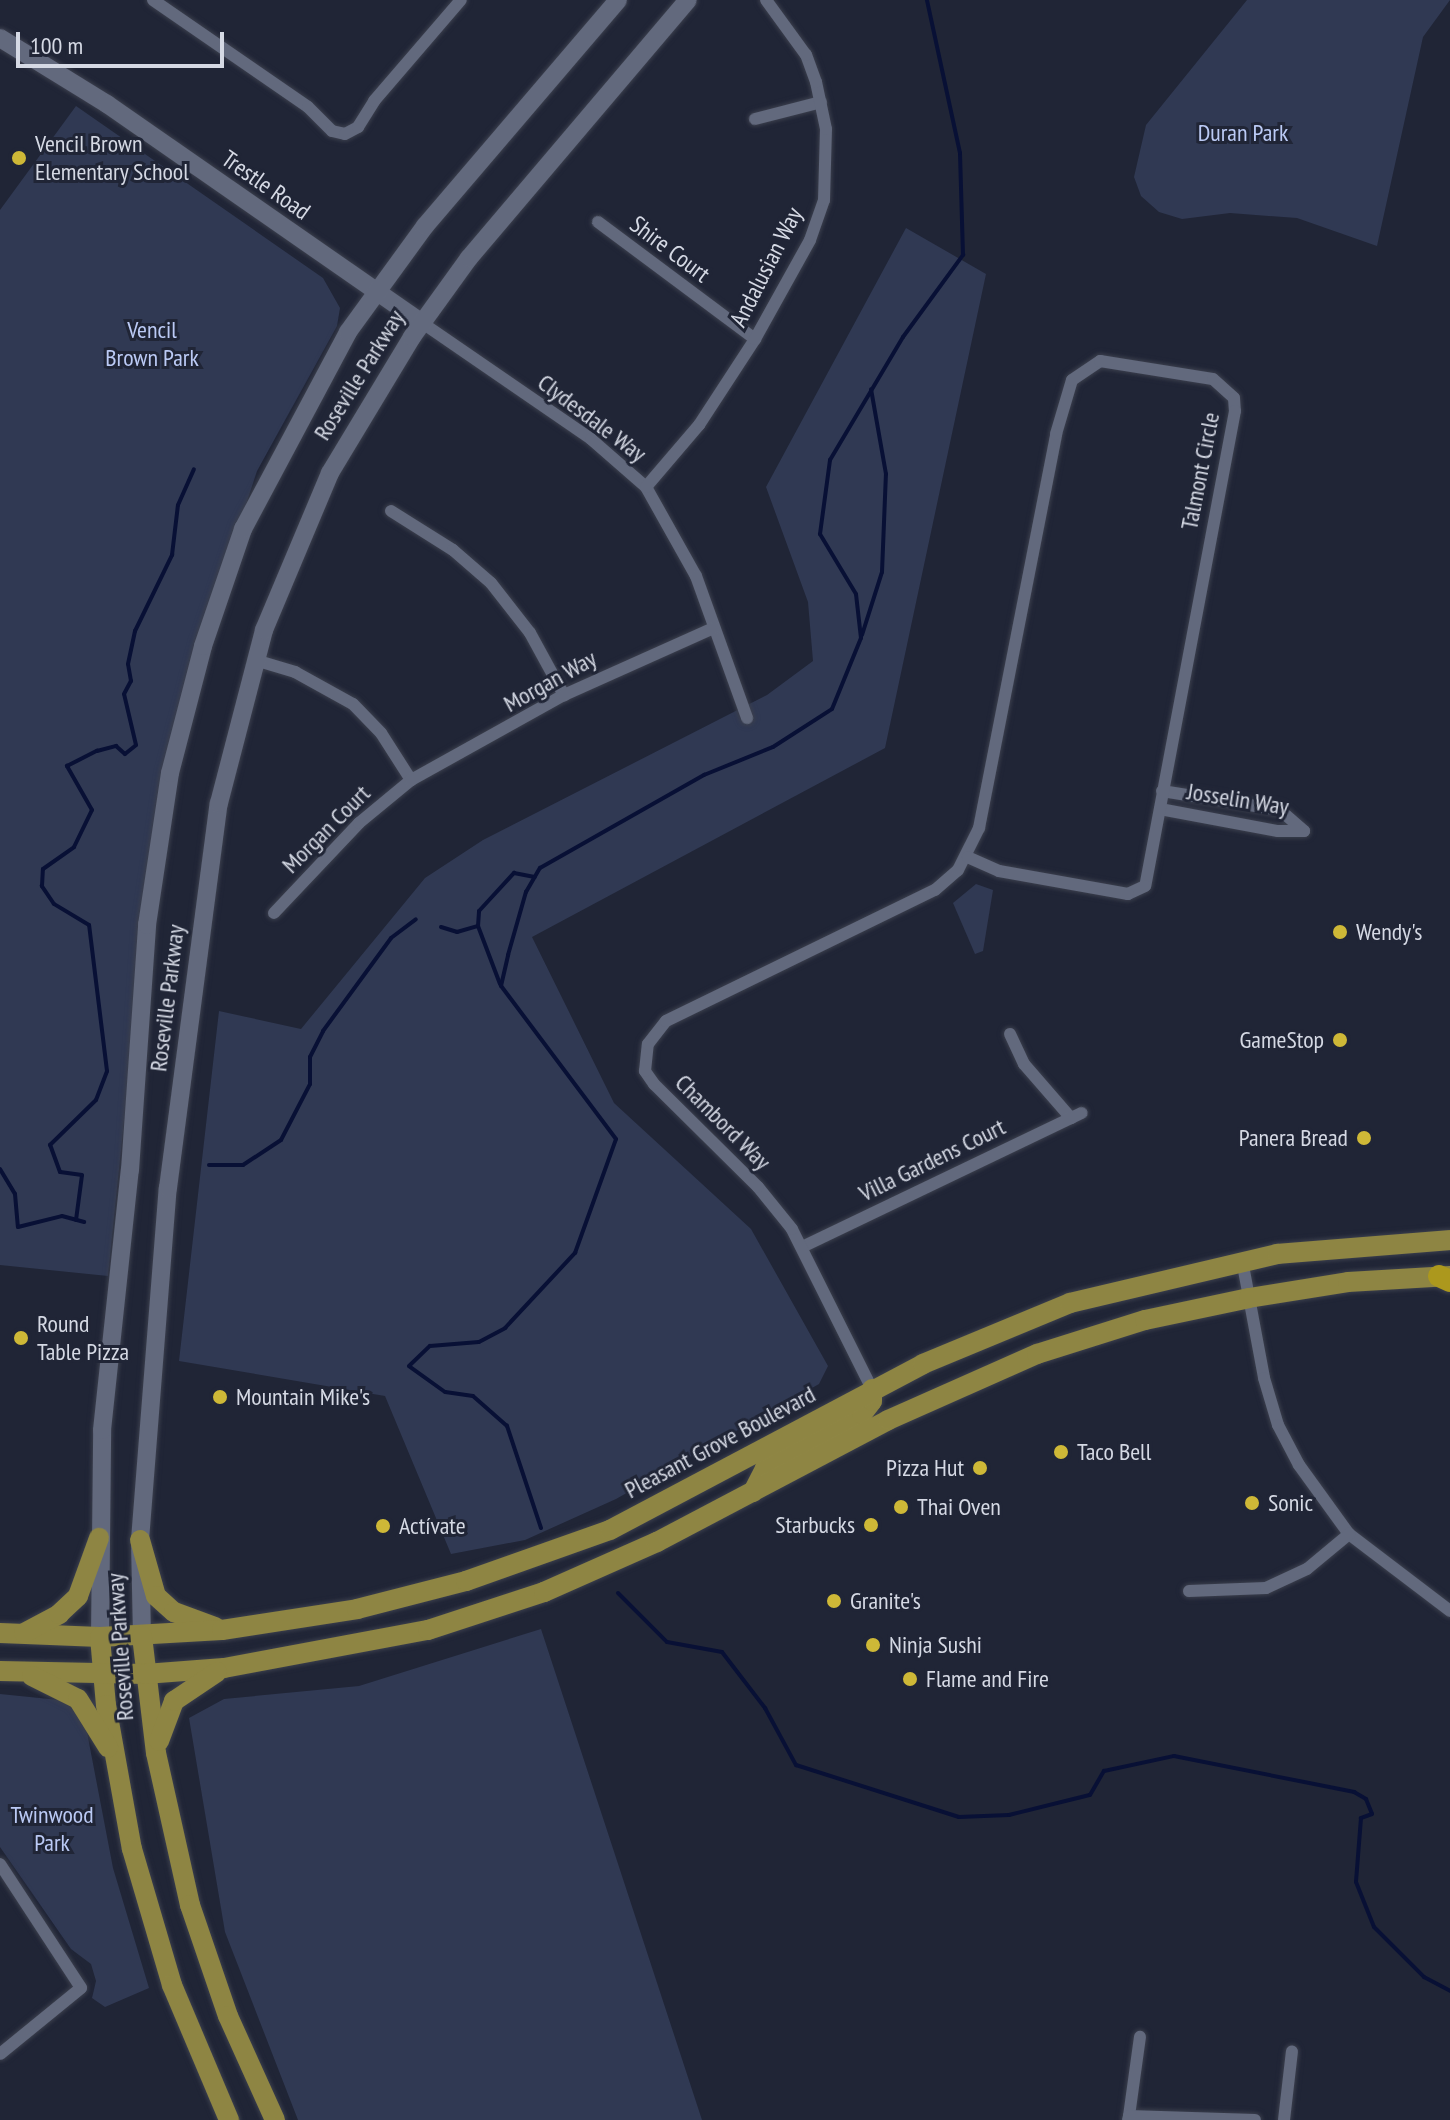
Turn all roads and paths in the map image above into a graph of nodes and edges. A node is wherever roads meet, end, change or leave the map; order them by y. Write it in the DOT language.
graph roads {
  1 [pos="153,0"];
  2 [pos="461,0"];
  3 [pos="618,0"];
  4 [pos="688,0"];
  5 [pos="766,0"];
  6 [pos="0,38"];
  7 [pos="821,102"];
  8 [pos="755,119"];
  9 [pos="598,222"];
  10 [pos="377,291"];
  11 [pos="421,322"];
  12 [pos="755,339"];
  13 [pos="646,487"];
  14 [pos="391,511"];
  15 [pos="714,628"];
  16 [pos="255,660"];
  17 [pos="564,695"];
  18 [pos="747,718"];
  19 [pos="411,780"];
  20 [pos="1162,791"];
  21 [pos="1160,809"];
  22 [pos="968,857"];
  23 [pos="274,913"];
  24 [pos="1010,1034"];
  25 [pos="1450,1240"];
  26 [pos="802,1247"];
  27 [pos="1242,1260"];
  28 [pos="1446,1278"];
  29 [pos="1249,1298"];
  30 [pos="872,1389"];
  31 [pos="753,1492"];
  32 [pos="1349,1534"];
  33 [pos="99,1538"];
  34 [pos="140,1540"];
  35 [pos="1189,1591"];
  36 [pos="1450,1611"];
  37 [pos="222,1630"];
  38 [pos="0,1633"];
  39 [pos="21,1634"];
  40 [pos="142,1636"];
  41 [pos="100,1637"];
  42 [pos="224,1668"];
  43 [pos="0,1671"];
  44 [pos="25,1673"];
  45 [pos="102,1673"];
  46 [pos="145,1674"];
  47 [pos="156,1753"];
  48 [pos="114,1760"];
  49 [pos="0,1864"];
  50 [pos="1140,2037"];
  51 [pos="1292,2051"];
  52 [pos="0,2054"];
  53 [pos="1129,2118"];
  54 [pos="229,2120"];
  55 [pos="275,2120"];
  56 [pos="1255,2120"];
  57 [pos="1284,2120"];
  1 -- 2 [label="street"];
  3 -- 10 [label="main road, Roseville Parkway"];
  4 -- 11 [label="main road, Roseville Parkway"];
  5 -- 7 [label="street, Andalusian Way"];
  6 -- 10 [label="main road, Trestle Road"];
  7 -- 8 [label="street"];
  7 -- 12 [label="street, Andalusian Way"];
  9 -- 12 [label="street, Shire Court"];
  10 -- 11 [label="main road, Trestle Road"];
  10 -- 33 [label="main road, Roseville Parkway"];
  11 -- 13 [label="street, Clydesdale Way"];
  11 -- 16 [label="main road, Roseville Parkway"];
  12 -- 13 [label="street, Andalusian Way"];
  13 -- 15 [label="street, Clydesdale Way"];
  14 -- 17 [label="street"];
  15 -- 17 [label="street, Morgan Way"];
  15 -- 18 [label="street, Clydesdale Way"];
  16 -- 19 [label="street"];
  16 -- 34 [label="main road, Roseville Parkway"];
  17 -- 19 [label="street, Morgan Way"];
  19 -- 23 [label="street, Morgan Court"];
  20 -- 21 [label="street, Talmont Circle"];
  20 -- 21 [label="street, Josselin Way"];
  20 -- 22 [label="street, Talmont Circle"];
  21 -- 22 [label="street, Talmont Circle"];
  22 -- 26 [label="street, Chambord Way"];
  24 -- 26 [label="street, Villa Gardens Court"];
  25 -- 27 [label="main road, Pleasant Grove Boulevard"];
  26 -- 30 [label="street, Chambord Way"];
  27 -- 29 [label="street"];
  27 -- 30 [label="main road, Pleasant Grove Boulevard"];
  28 -- 29 [label="main road"];
  29 -- 31 [label="main road"];
  29 -- 32 [label="street"];
  30 -- 31 [label="main road"];
  30 -- 37 [label="main road, Pleasant Grove Boulevard"];
  31 -- 42 [label="main road"];
  32 -- 35 [label="street"];
  32 -- 36 [label="street"];
  33 -- 39 [label="main road"];
  33 -- 41 [label="main road, Roseville Parkway"];
  34 -- 37 [label="main road"];
  34 -- 40 [label="main road, Roseville Parkway"];
  37 -- 40 [label="main road, Pleasant Grove Boulevard"];
  38 -- 39 [label="main road, Pleasant Grove Boulevard"];
  39 -- 41 [label="main road, Pleasant Grove Boulevard"];
  40 -- 41 [label="main road, Pleasant Grove Boulevard"];
  40 -- 46 [label="main road, Roseville Parkway"];
  41 -- 45 [label="main road, Roseville Parkway"];
  42 -- 46 [label="main road"];
  42 -- 47 [label="main road"];
  43 -- 44 [label="main road"];
  44 -- 45 [label="main road"];
  44 -- 48 [label="main road"];
  45 -- 46 [label="main road"];
  45 -- 48 [label="main road, Roseville Parkway"];
  46 -- 47 [label="main road, Roseville Parkway"];
  47 -- 55 [label="main road, Roseville Parkway"];
  48 -- 54 [label="main road, Roseville Parkway"];
  49 -- 52 [label="street"];
  50 -- 53 [label="street"];
  51 -- 57 [label="street"];
  53 -- 56 [label="street"];
}
